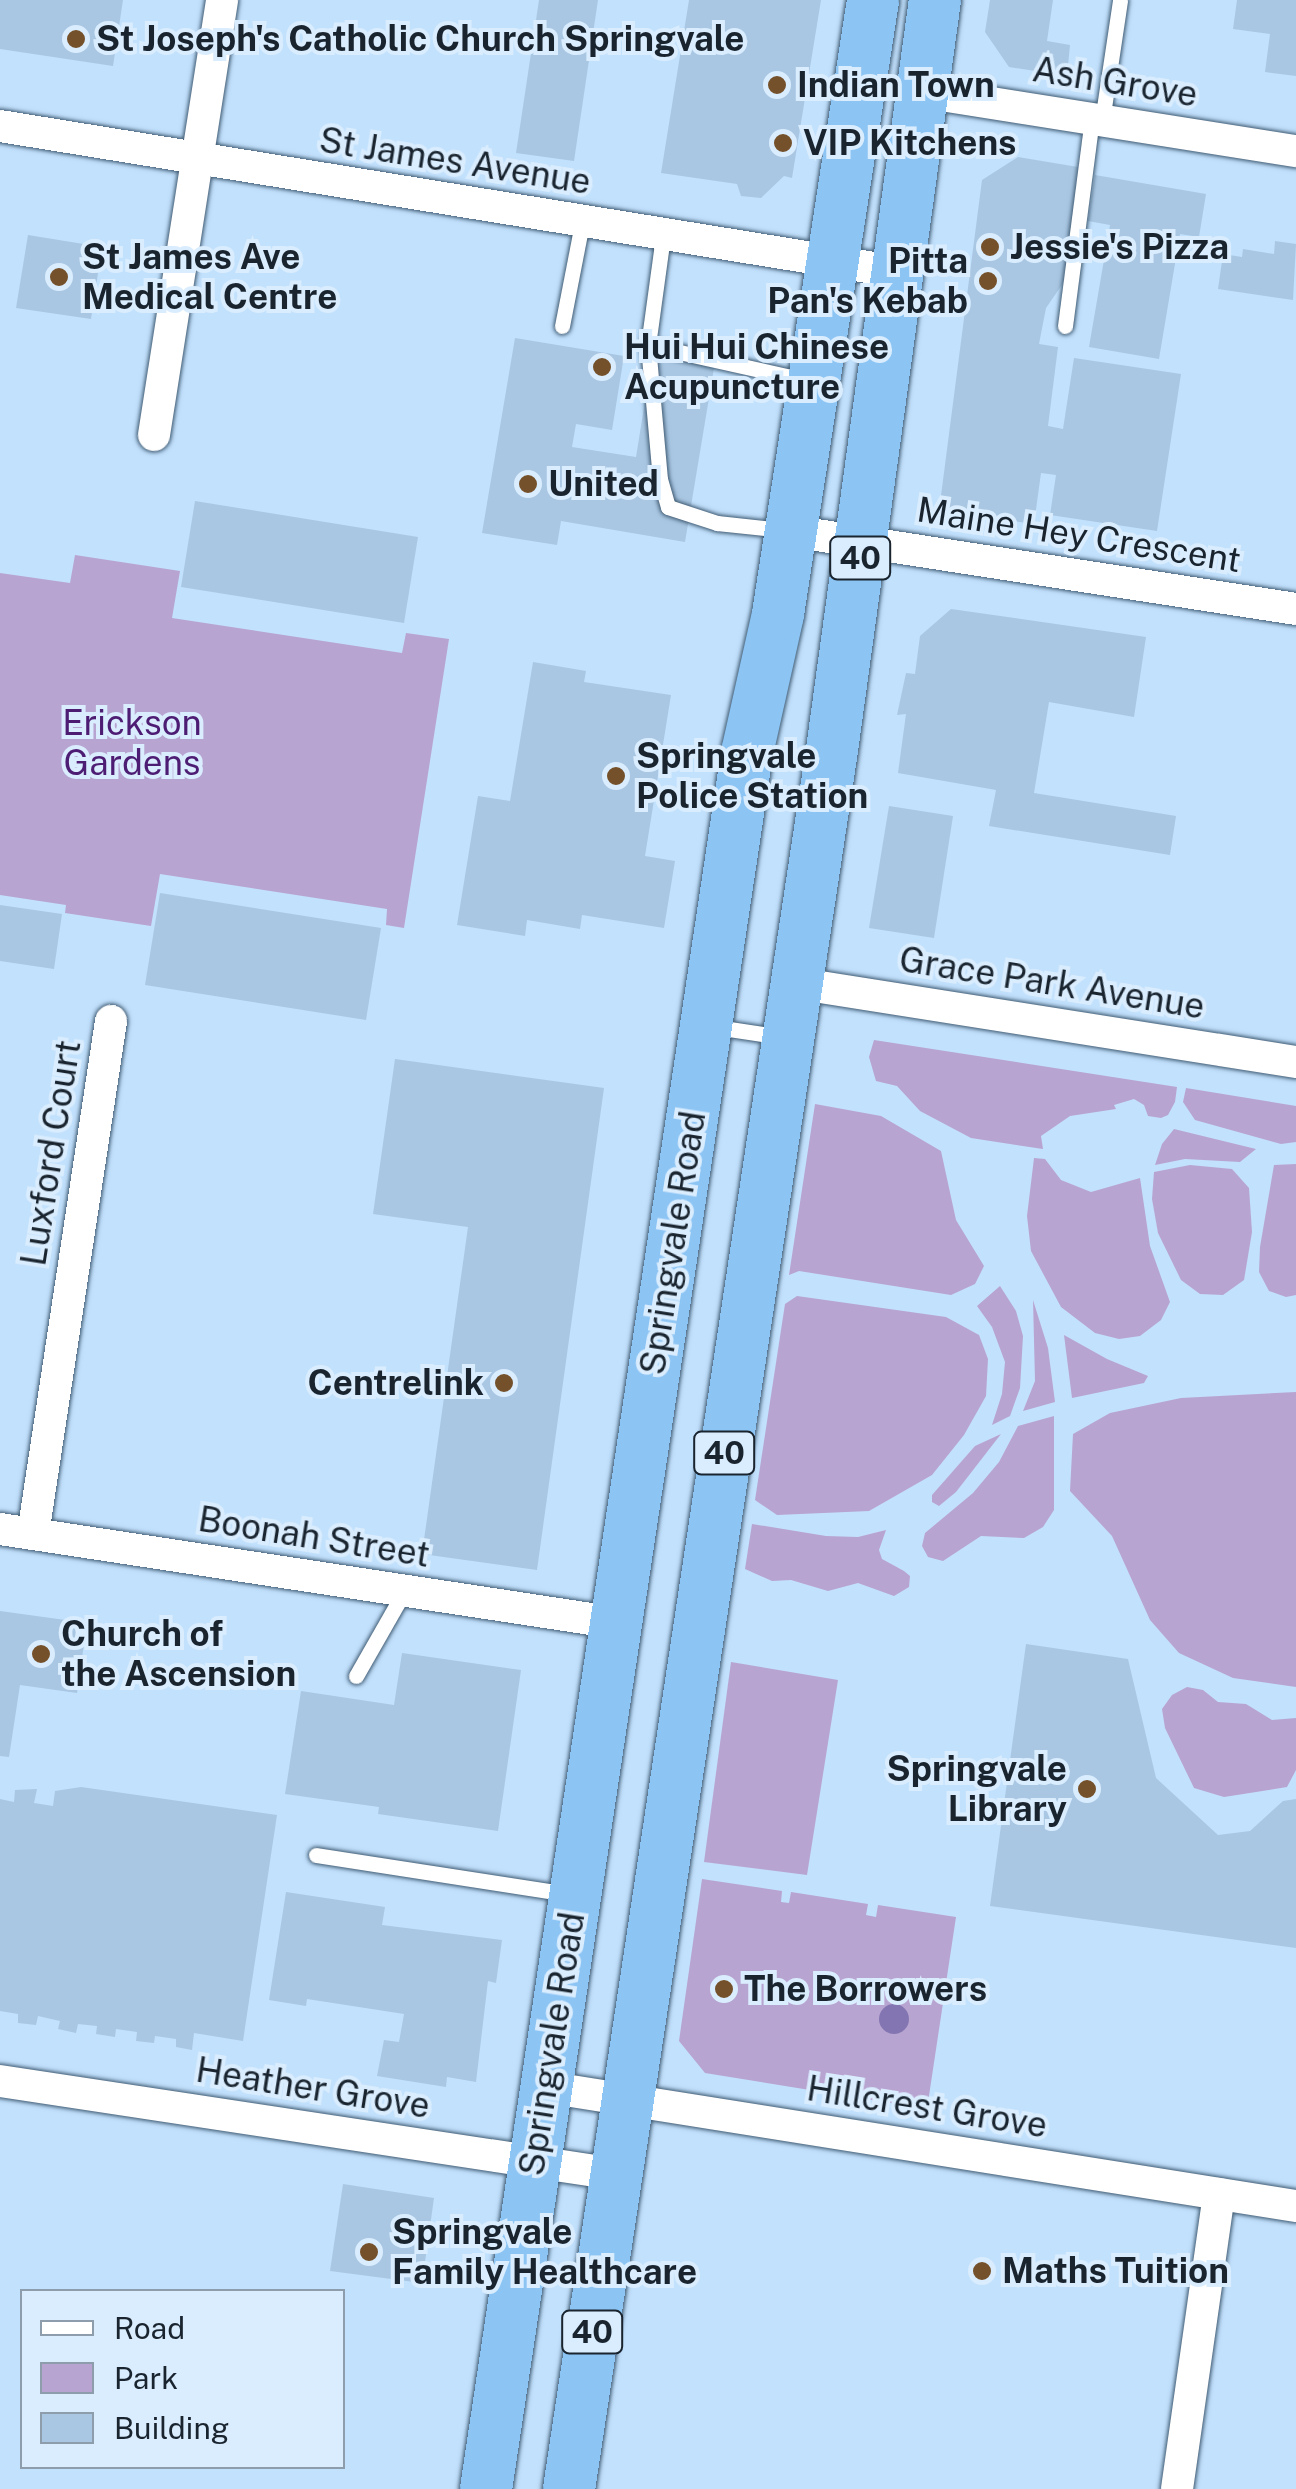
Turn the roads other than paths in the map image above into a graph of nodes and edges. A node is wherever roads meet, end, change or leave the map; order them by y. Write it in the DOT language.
graph roads {
  1 [pos="222,0"];
  2 [pos="872,0"];
  3 [pos="935,0"];
  4 [pos="1120,0"];
  5 [pos="922,92"];
  6 [pos="1097,120"];
  7 [pos="0,126"];
  8 [pos="1296,151"];
  9 [pos="197,158"];
  10 [pos="582,223"];
  11 [pos="662,236"];
  12 [pos="832,262"];
  13 [pos="898,272"];
  14 [pos="562,326"];
  15 [pos="1065,326"];
  16 [pos="648,345"];
  17 [pos="814,382"];
  18 [pos="154,435"];
  19 [pos="791,532"];
  20 [pos="862,541"];
  21 [pos="1296,610"];
  22 [pos="795,984"];
  23 [pos="111,1021"];
  24 [pos="706,1026"];
  25 [pos="786,1038"];
  26 [pos="1296,1062"];
  27 [pos="678,1218"];
  28 [pos="758,1230"];
  29 [pos="0,1529"];
  30 [pos="33,1534"];
  31 [pos="404,1592"];
  32 [pos="617,1622"];
  33 [pos="356,1676"];
  34 [pos="316,1855"];
  35 [pos="576,1895"];
  36 [pos="0,2080"];
  37 [pos="546,2088"];
  38 [pos="626,2100"];
  39 [pos="534,2162"];
  40 [pos="615,2174"];
  41 [pos="1219,2194"];
  42 [pos="1296,2206"];
  43 [pos="486,2489"];
  44 [pos="569,2489"];
  45 [pos="1177,2489"];
  1 -- 9 [label="street"];
  2 -- 12 [label="highway, Springvale Road / 40"];
  3 -- 5 [label="highway, 40"];
  4 -- 6 [label="lane"];
  5 -- 6 [label="street, Ash Grove"];
  5 -- 13 [label="highway, 40"];
  6 -- 8 [label="street, Ash Grove"];
  6 -- 15 [label="lane"];
  7 -- 9 [label="street, St James Avenue"];
  9 -- 10 [label="street, St James Avenue"];
  9 -- 18 [label="street"];
  10 -- 11 [label="street, St James Avenue"];
  10 -- 14 [label="lane"];
  11 -- 12 [label="street, St James Avenue"];
  11 -- 16 [label="lane"];
  12 -- 13 [label="street, St James Avenue"];
  12 -- 17 [label="highway, Springvale Road / 40"];
  13 -- 20 [label="highway, 40"];
  16 -- 17 [label="lane"];
  16 -- 19 [label="lane"];
  17 -- 19 [label="highway, Springvale Road / 40"];
  19 -- 20 [label="street, Maine Hey Crescent"];
  19 -- 24 [label="highway, Springvale Road / 40"];
  20 -- 21 [label="street, Maine Hey Crescent"];
  20 -- 22 [label="highway, 40"];
  22 -- 25 [label="highway, 40"];
  22 -- 26 [label="street, Grace Park Avenue"];
  23 -- 30 [label="street, Luxford Court"];
  24 -- 25 [label="lane"];
  24 -- 27 [label="highway, Springvale Road / 40"];
  25 -- 28 [label="highway, 40"];
  27 -- 28 [label="highway"];
  27 -- 32 [label="highway, Springvale Road / 40"];
  28 -- 38 [label="highway, 40"];
  29 -- 30 [label="street, Boonah Street"];
  30 -- 31 [label="street, Boonah Street"];
  31 -- 32 [label="street, Boonah Street"];
  31 -- 33 [label="lane"];
  32 -- 35 [label="highway, Springvale Road / 40"];
  34 -- 35 [label="lane"];
  35 -- 37 [label="highway, Springvale Road / 40"];
  36 -- 39 [label="street, Heather Grove"];
  37 -- 38 [label="street, Hillcrest Grove"];
  37 -- 39 [label="highway, Springvale Road / 40"];
  38 -- 40 [label="highway, 40"];
  38 -- 41 [label="street, Hillcrest Grove"];
  39 -- 40 [label="street, Heather Grove"];
  39 -- 43 [label="highway, Springvale Road / 40"];
  40 -- 44 [label="highway, 40"];
  41 -- 42 [label="street, Hillcrest Grove"];
  41 -- 45 [label="street"];
}
